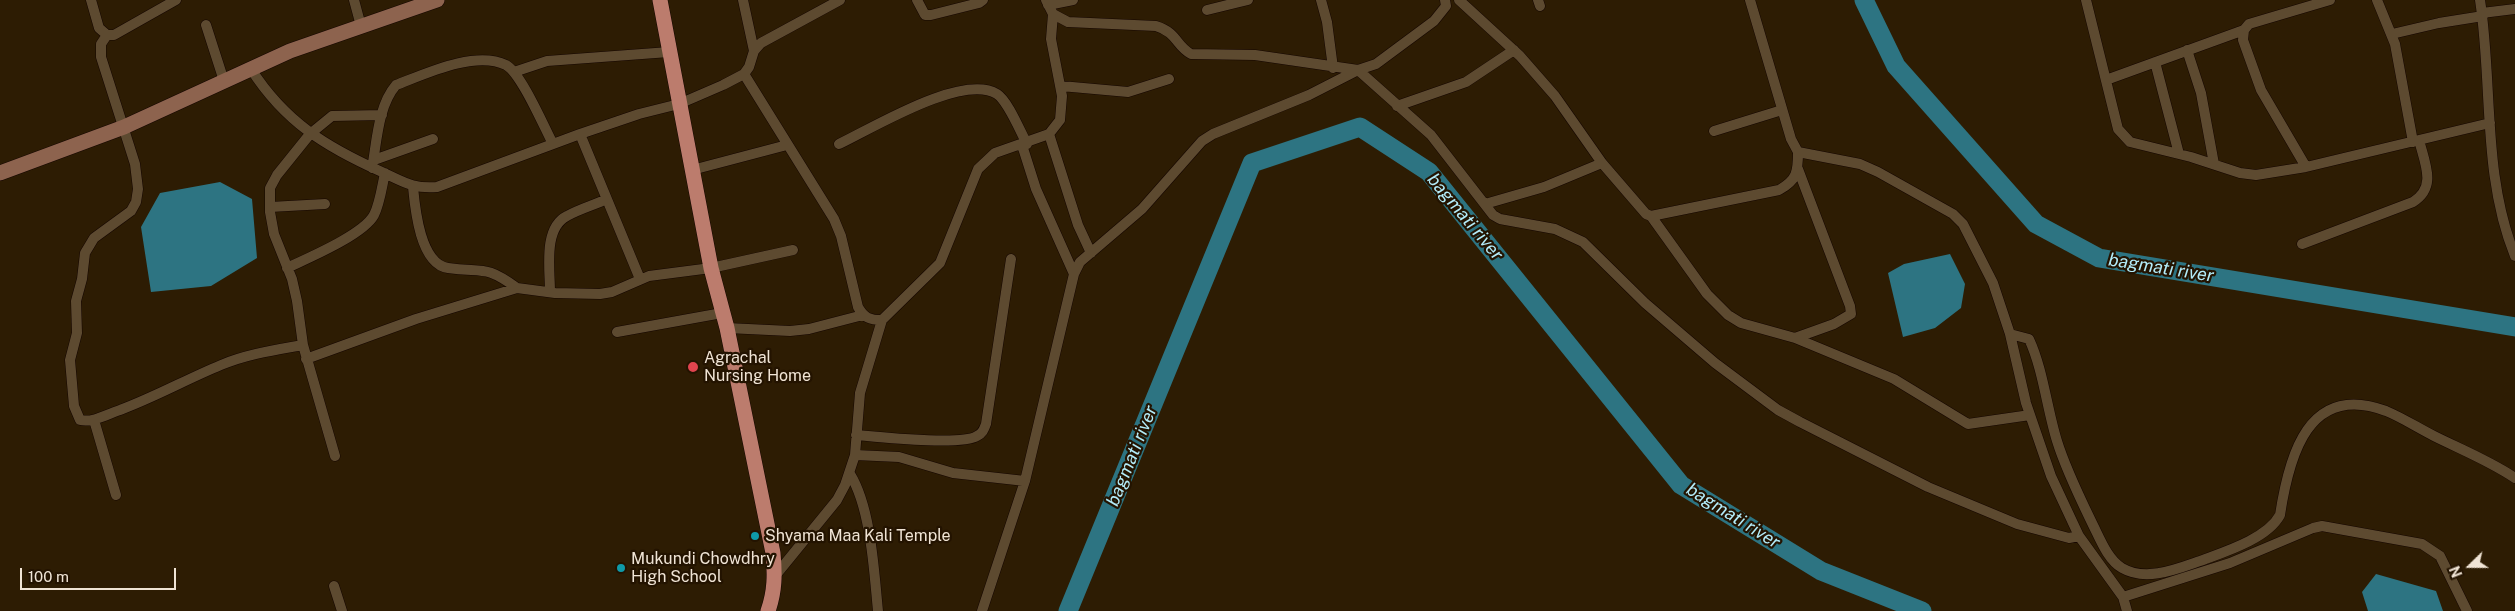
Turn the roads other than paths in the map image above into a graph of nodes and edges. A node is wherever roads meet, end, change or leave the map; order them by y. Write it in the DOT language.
graph roads {
  1 [pos="90,0"];
  2 [pos="176,0"];
  3 [pos="354,0"];
  4 [pos="437,0"];
  5 [pos="660,0"];
  6 [pos="743,0"];
  7 [pos="840,0"];
  8 [pos="917,0"];
  9 [pos="983,0"];
  10 [pos="1073,0"];
  11 [pos="1248,0"];
  12 [pos="1321,0"];
  13 [pos="1460,0"];
  14 [pos="1750,0"];
  15 [pos="2086,0"];
  16 [pos="2330,0"];
  17 [pos="2377,0"];
  18 [pos="2480,0"];
  19 [pos="1449,2"];
  20 [pos="1049,7"];
  21 [pos="2515,9"];
  22 [pos="1206,10"];
  23 [pos="2482,15"];
  24 [pos="206,25"];
  25 [pos="361,26"];
  26 [pos="2244,30"];
  27 [pos="2392,34"];
  28 [pos="107,35"];
  29 [pos="1514,50"];
  30 [pos="2187,50"];
  31 [pos="754,51"];
  32 [pos="670,52"];
  33 [pos="2155,62"];
  34 [pos="251,68"];
  35 [pos="1334,68"];
  36 [pos="1358,70"];
  37 [pos="514,72"];
  38 [pos="744,74"];
  39 [pos="1169,79"];
  40 [pos="2106,80"];
  41 [pos="224,81"];
  42 [pos="1061,86"];
  43 [pos="679,104"];
  44 [pos="1397,106"];
  45 [pos="1782,110"];
  46 [pos="382,116"];
  47 [pos="2490,123"];
  48 [pos="124,127"];
  49 [pos="1714,132"];
  50 [pos="310,134"];
  51 [pos="580,134"];
  52 [pos="1049,134"];
  53 [pos="433,139"];
  54 [pos="2416,141"];
  55 [pos="553,144"];
  56 [pos="839,144"];
  57 [pos="1024,144"];
  58 [pos="787,145"];
  59 [pos="1798,152"];
  60 [pos="2179,154"];
  61 [pos="1602,163"];
  62 [pos="373,164"];
  63 [pos="2214,164"];
  64 [pos="2306,167"];
  65 [pos="1798,169"];
  66 [pos="692,170"];
  67 [pos="0,173"];
  68 [pos="385,173"];
  69 [pos="413,187"];
  70 [pos="607,199"];
  71 [pos="325,204"];
  72 [pos="1485,204"];
  73 [pos="270,207"];
  74 [pos="1652,216"];
  75 [pos="2302,244"];
  76 [pos="793,250"];
  77 [pos="1091,253"];
  78 [pos="2515,256"];
  79 [pos="1011,259"];
  80 [pos="287,268"];
  81 [pos="711,268"];
  82 [pos="1074,274"];
  83 [pos="640,279"];
  84 [pos="517,288"];
  85 [pos="550,292"];
  86 [pos="722,313"];
  87 [pos="863,315"];
  88 [pos="882,320"];
  89 [pos="727,328"];
  90 [pos="617,332"];
  91 [pos="2010,334"];
  92 [pos="1795,338"];
  93 [pos="302,345"];
  94 [pos="306,359"];
  95 [pos="2030,414"];
  96 [pos="94,420"];
  97 [pos="856,435"];
  98 [pos="855,455"];
  99 [pos="335,456"];
  100 [pos="850,474"];
  101 [pos="2515,478"];
  102 [pos="1026,481"];
  103 [pos="116,495"];
  104 [pos="2079,536"];
  105 [pos="775,576"];
  106 [pos="334,586"];
  107 [pos="2123,597"];
  108 [pos="342,611"];
  109 [pos="768,611"];
  110 [pos="878,611"];
  111 [pos="982,611"];
  112 [pos="2127,611"];
  113 [pos="2468,611"];
  1 -- 28 [label="street"];
  2 -- 28 [label="street"];
  3 -- 25 [label="street"];
  4 -- 25 [label="street"];
  5 -- 32 [label="main road"];
  6 -- 31 [label="street"];
  7 -- 31 [label="street"];
  8 -- 9 [label="street"];
  10 -- 20 [label="street"];
  11 -- 22 [label="street"];
  12 -- 35 [label="street"];
  13 -- 29 [label="street"];
  14 -- 45 [label="street"];
  15 -- 40 [label="street"];
  16 -- 26 [label="street"];
  17 -- 27 [label="street"];
  18 -- 23 [label="street"];
  19 -- 36 [label="street"];
  20 -- 35 [label="street"];
  20 -- 42 [label="street"];
  21 -- 23 [label="street"];
  23 -- 27 [label="street"];
  23 -- 47 [label="street"];
  24 -- 41 [label="street"];
  25 -- 34 [label="street"];
  26 -- 30 [label="street"];
  26 -- 64 [label="street"];
  27 -- 54 [label="street"];
  28 -- 48 [label="street"];
  29 -- 44 [label="street"];
  29 -- 61 [label="street"];
  30 -- 33 [label="street"];
  30 -- 63 [label="street"];
  31 -- 38 [label="street"];
  32 -- 37 [label="street"];
  32 -- 43 [label="main road"];
  33 -- 40 [label="street"];
  33 -- 60 [label="street"];
  34 -- 41 [label="street"];
  34 -- 50 [label="street"];
  35 -- 36 [label="street"];
  36 -- 44 [label="street"];
  36 -- 77 [label="street"];
  37 -- 46 [label="street"];
  37 -- 55 [label="street"];
  38 -- 43 [label="street"];
  38 -- 58 [label="street"];
  39 -- 42 [label="street"];
  40 -- 60 [label="street"];
  41 -- 48 [label="street"];
  42 -- 52 [label="street"];
  43 -- 51 [label="street"];
  43 -- 66 [label="main road"];
  44 -- 72 [label="street"];
  45 -- 49 [label="street"];
  45 -- 59 [label="street"];
  46 -- 50 [label="street"];
  46 -- 62 [label="street"];
  47 -- 54 [label="street"];
  47 -- 78 [label="street"];
  48 -- 67 [label="street"];
  48 -- 96 [label="street"];
  50 -- 62 [label="street"];
  50 -- 73 [label="street"];
  51 -- 55 [label="street"];
  51 -- 70 [label="street"];
  52 -- 57 [label="street"];
  52 -- 77 [label="street"];
  53 -- 62 [label="street"];
  54 -- 64 [label="street"];
  54 -- 75 [label="street"];
  55 -- 69 [label="street"];
  56 -- 57 [label="street"];
  57 -- 82 [label="street"];
  57 -- 88 [label="street"];
  58 -- 66 [label="street"];
  58 -- 87 [label="street"];
  59 -- 65 [label="street"];
  59 -- 91 [label="street"];
  60 -- 63 [label="street"];
  61 -- 72 [label="street"];
  61 -- 74 [label="street"];
  62 -- 68 [label="street"];
  63 -- 64 [label="street"];
  65 -- 74 [label="street"];
  65 -- 92 [label="street"];
  66 -- 81 [label="main road"];
  68 -- 69 [label="street"];
  68 -- 80 [label="street"];
  69 -- 84 [label="street"];
  70 -- 83 [label="street"];
  70 -- 85 [label="street"];
  71 -- 73 [label="street"];
  72 -- 104 [label="street"];
  73 -- 80 [label="street"];
  74 -- 92 [label="street"];
  76 -- 81 [label="street"];
  77 -- 82 [label="street"];
  79 -- 97 [label="street"];
  80 -- 93 [label="street"];
  81 -- 83 [label="street"];
  81 -- 86 [label="main road"];
  82 -- 102 [label="street"];
  83 -- 85 [label="street"];
  84 -- 85 [label="street"];
  84 -- 94 [label="street"];
  86 -- 89 [label="main road"];
  86 -- 90 [label="street"];
  87 -- 88 [label="street"];
  87 -- 89 [label="street"];
  88 -- 97 [label="street"];
  89 -- 105 [label="main road"];
  91 -- 95 [label="street"];
  91 -- 101 [label="street"];
  92 -- 95 [label="street"];
  93 -- 94 [label="street"];
  93 -- 96 [label="street"];
  94 -- 99 [label="street"];
  95 -- 104 [label="street"];
  96 -- 103 [label="street"];
  97 -- 98 [label="street"];
  98 -- 100 [label="street"];
  98 -- 102 [label="street"];
  100 -- 105 [label="street"];
  100 -- 110 [label="street"];
  102 -- 111 [label="street"];
  104 -- 107 [label="street"];
  105 -- 109 [label="main road"];
  106 -- 108 [label="street"];
  107 -- 112 [label="street"];
  107 -- 113 [label="street"];
}
